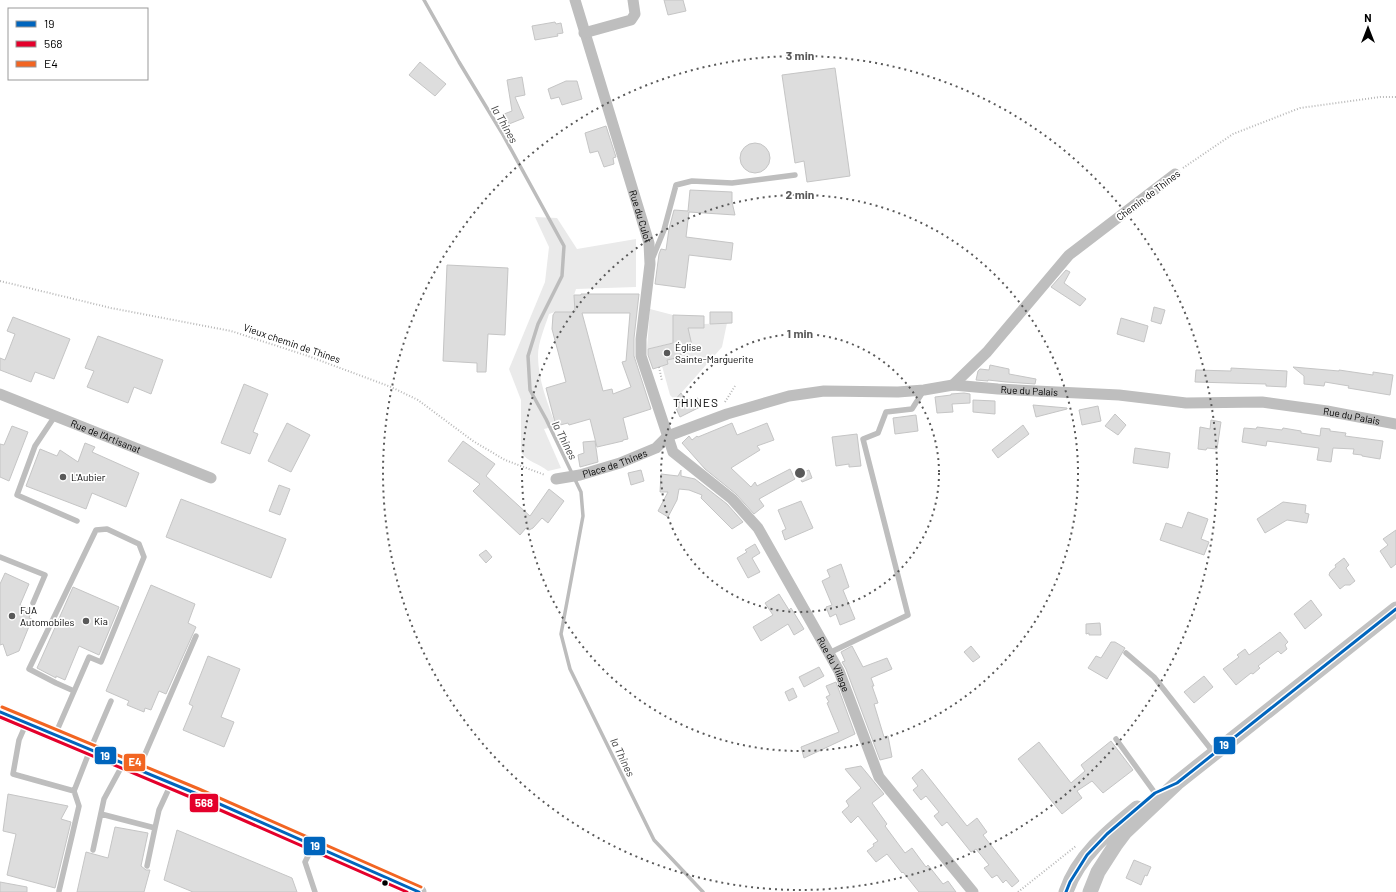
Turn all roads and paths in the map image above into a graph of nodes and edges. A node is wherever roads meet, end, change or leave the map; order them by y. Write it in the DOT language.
graph roads {
  1 [pos="575,0"];
  2 [pos="633,0"];
  3 [pos="584,33"];
  4 [pos="1396,97"];
  5 [pos="1175,174"];
  6 [pos="795,175"];
  7 [pos="650,264"];
  8 [pos="0,281"];
  9 [pos="953,385"];
  10 [pos="924,390"];
  11 [pos="0,394"];
  12 [pos="55,416"];
  13 [pos="1396,424"];
  14 [pos="668,436"];
  15 [pos="656,448"];
  16 [pos="673,452"];
  17 [pos="211,478"];
  18 [pos="556,479"];
  19 [pos="77,521"];
  20 [pos="0,556"];
  21 [pos="34,603"];
  22 [pos="1396,609"];
  23 [pos="196,636"];
  24 [pos="829,653"];
  25 [pos="1126,653"];
  26 [pos="74,691"];
  27 [pos="111,701"];
  28 [pos="0,712"];
  29 [pos="26,723"];
  30 [pos="55,735"];
  31 [pos="1116,740"];
  32 [pos="90,750"];
  33 [pos="1214,754"];
  34 [pos="123,764"];
  35 [pos="138,770"];
  36 [pos="1177,783"];
  37 [pos="171,784"];
  38 [pos="74,790"];
  39 [pos="1155,793"];
  40 [pos="101,814"];
  41 [pos="155,828"];
  42 [pos="1111,839"];
  43 [pos="1082,841"];
  44 [pos="313,845"];
  45 [pos="93,850"];
  46 [pos="147,866"];
  47 [pos="59,891"];
  48 [pos="315,892"];
  49 [pos="419,892"];
  50 [pos="973,892"];
  51 [pos="1018,892"];
  52 [pos="1066,892"];
  53 [pos="1090,892"];
  1 -- 3 [label="street, Rue du Culot"];
  2 -- 3 [label="street"];
  3 -- 7 [label="street, Rue du Culot"];
  4 -- 5 [label="path, Chemin de Thines"];
  5 -- 9 [label="street, Chemin de Thines"];
  6 -- 7 [label="lane"];
  7 -- 14 [label="street, Rue du Culot"];
  8 -- 18 [label="path, Vieux chemin de Thines"];
  9 -- 10 [label="street, Rue du Palais"];
  9 -- 13 [label="street, Rue du Palais"];
  10 -- 14 [label="street, Rue du Palais"];
  10 -- 24 [label="lane"];
  11 -- 12 [label="street, Rue de l'Artisanat"];
  12 -- 17 [label="street, Rue de l'Artisanat"];
  12 -- 19 [label="lane"];
  14 -- 15 [label="street, Place de Thines"];
  14 -- 16 [label="street"];
  15 -- 16 [label="street, Rue du Village"];
  15 -- 18 [label="street, Place de Thines"];
  16 -- 24 [label="street, Rue du Village"];
  20 -- 21 [label="lane"];
  22 -- 33 [label="main road"];
  23 -- 35 [label="lane"];
  24 -- 50 [label="street, Rue du Village"];
  25 -- 33 [label="lane"];
  26 -- 26 [label="lane"];
  26 -- 30 [label="lane"];
  27 -- 32 [label="lane"];
  28 -- 29 [label="main road"];
  29 -- 30 [label="main road"];
  29 -- 38 [label="lane"];
  30 -- 32 [label="main road"];
  31 -- 39 [label="lane"];
  32 -- 34 [label="main road"];
  32 -- 38 [label="lane"];
  33 -- 36 [label="main road"];
  34 -- 35 [label="main road"];
  34 -- 40 [label="lane"];
  35 -- 37 [label="main road"];
  36 -- 39 [label="main road"];
  36 -- 42 [label="main road"];
  37 -- 41 [label="lane"];
  37 -- 44 [label="main road"];
  38 -- 47 [label="lane"];
  39 -- 42 [label="main road"];
  40 -- 41 [label="lane"];
  40 -- 45 [label="lane"];
  41 -- 46 [label="lane"];
  42 -- 52 [label="main road"];
  42 -- 53 [label="main road"];
  43 -- 51 [label="path"];
  44 -- 48 [label="lane"];
  44 -- 49 [label="main road"];
}
